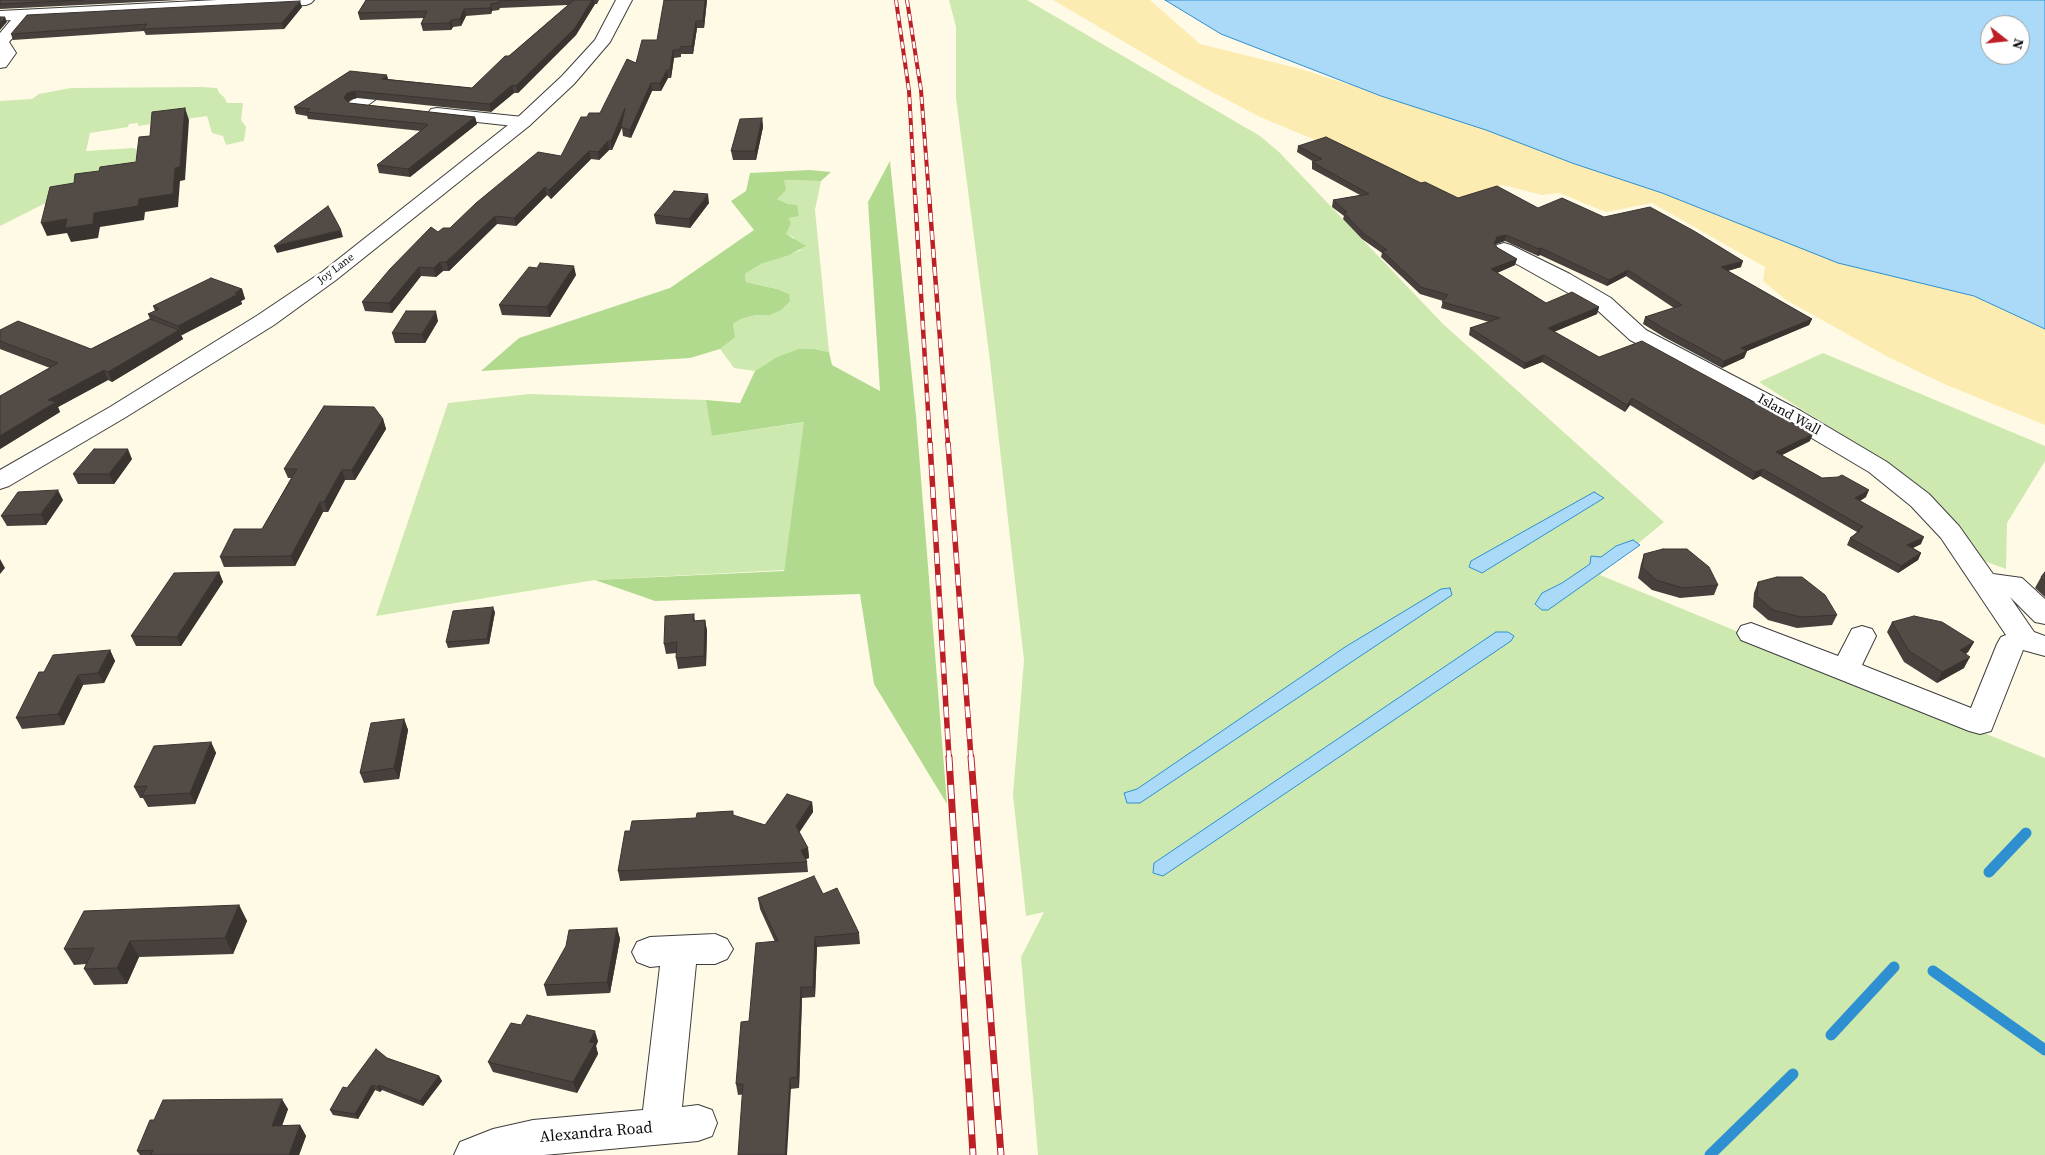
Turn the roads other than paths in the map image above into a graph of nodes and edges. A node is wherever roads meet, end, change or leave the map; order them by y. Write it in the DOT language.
graph roads {
  1 [pos="306,0"];
  2 [pos="624,0"];
  3 [pos="26,10"];
  4 [pos="0,16"];
  5 [pos="0,63"];
  6 [pos="377,90"];
  7 [pos="386,108"];
  8 [pos="416,111"];
  9 [pos="523,122"];
  10 [pos="1504,249"];
  11 [pos="0,481"];
  12 [pos="1985,582"];
  13 [pos="2045,615"];
  14 [pos="1751,633"];
  15 [pos="1862,636"];
  16 [pos="2035,643"];
  17 [pos="1845,670"];
  18 [pos="681,950"];
  19 [pos="698,1123"];
  20 [pos="660,1126"];
  21 [pos="474,1155"];
  1 -- 3 [label="street"];
  2 -- 9 [label="street, Joy Lane"];
  3 -- 4 [label="street"];
  3 -- 5 [label="street"];
  6 -- 7 [label="street"];
  8 -- 9 [label="street"];
  9 -- 11 [label="street, Joy Lane"];
  10 -- 12 [label="street, Island Wall"];
  12 -- 13 [label="street"];
  12 -- 16 [label="street, Island Wall"];
  14 -- 17 [label="street, Island Wall"];
  15 -- 17 [label="street"];
  16 -- 17 [label="street, Island Wall"];
  18 -- 20 [label="street, Alexandra Road"];
  19 -- 20 [label="street, Alexandra Road"];
  20 -- 21 [label="street, Alexandra Road"];
}
